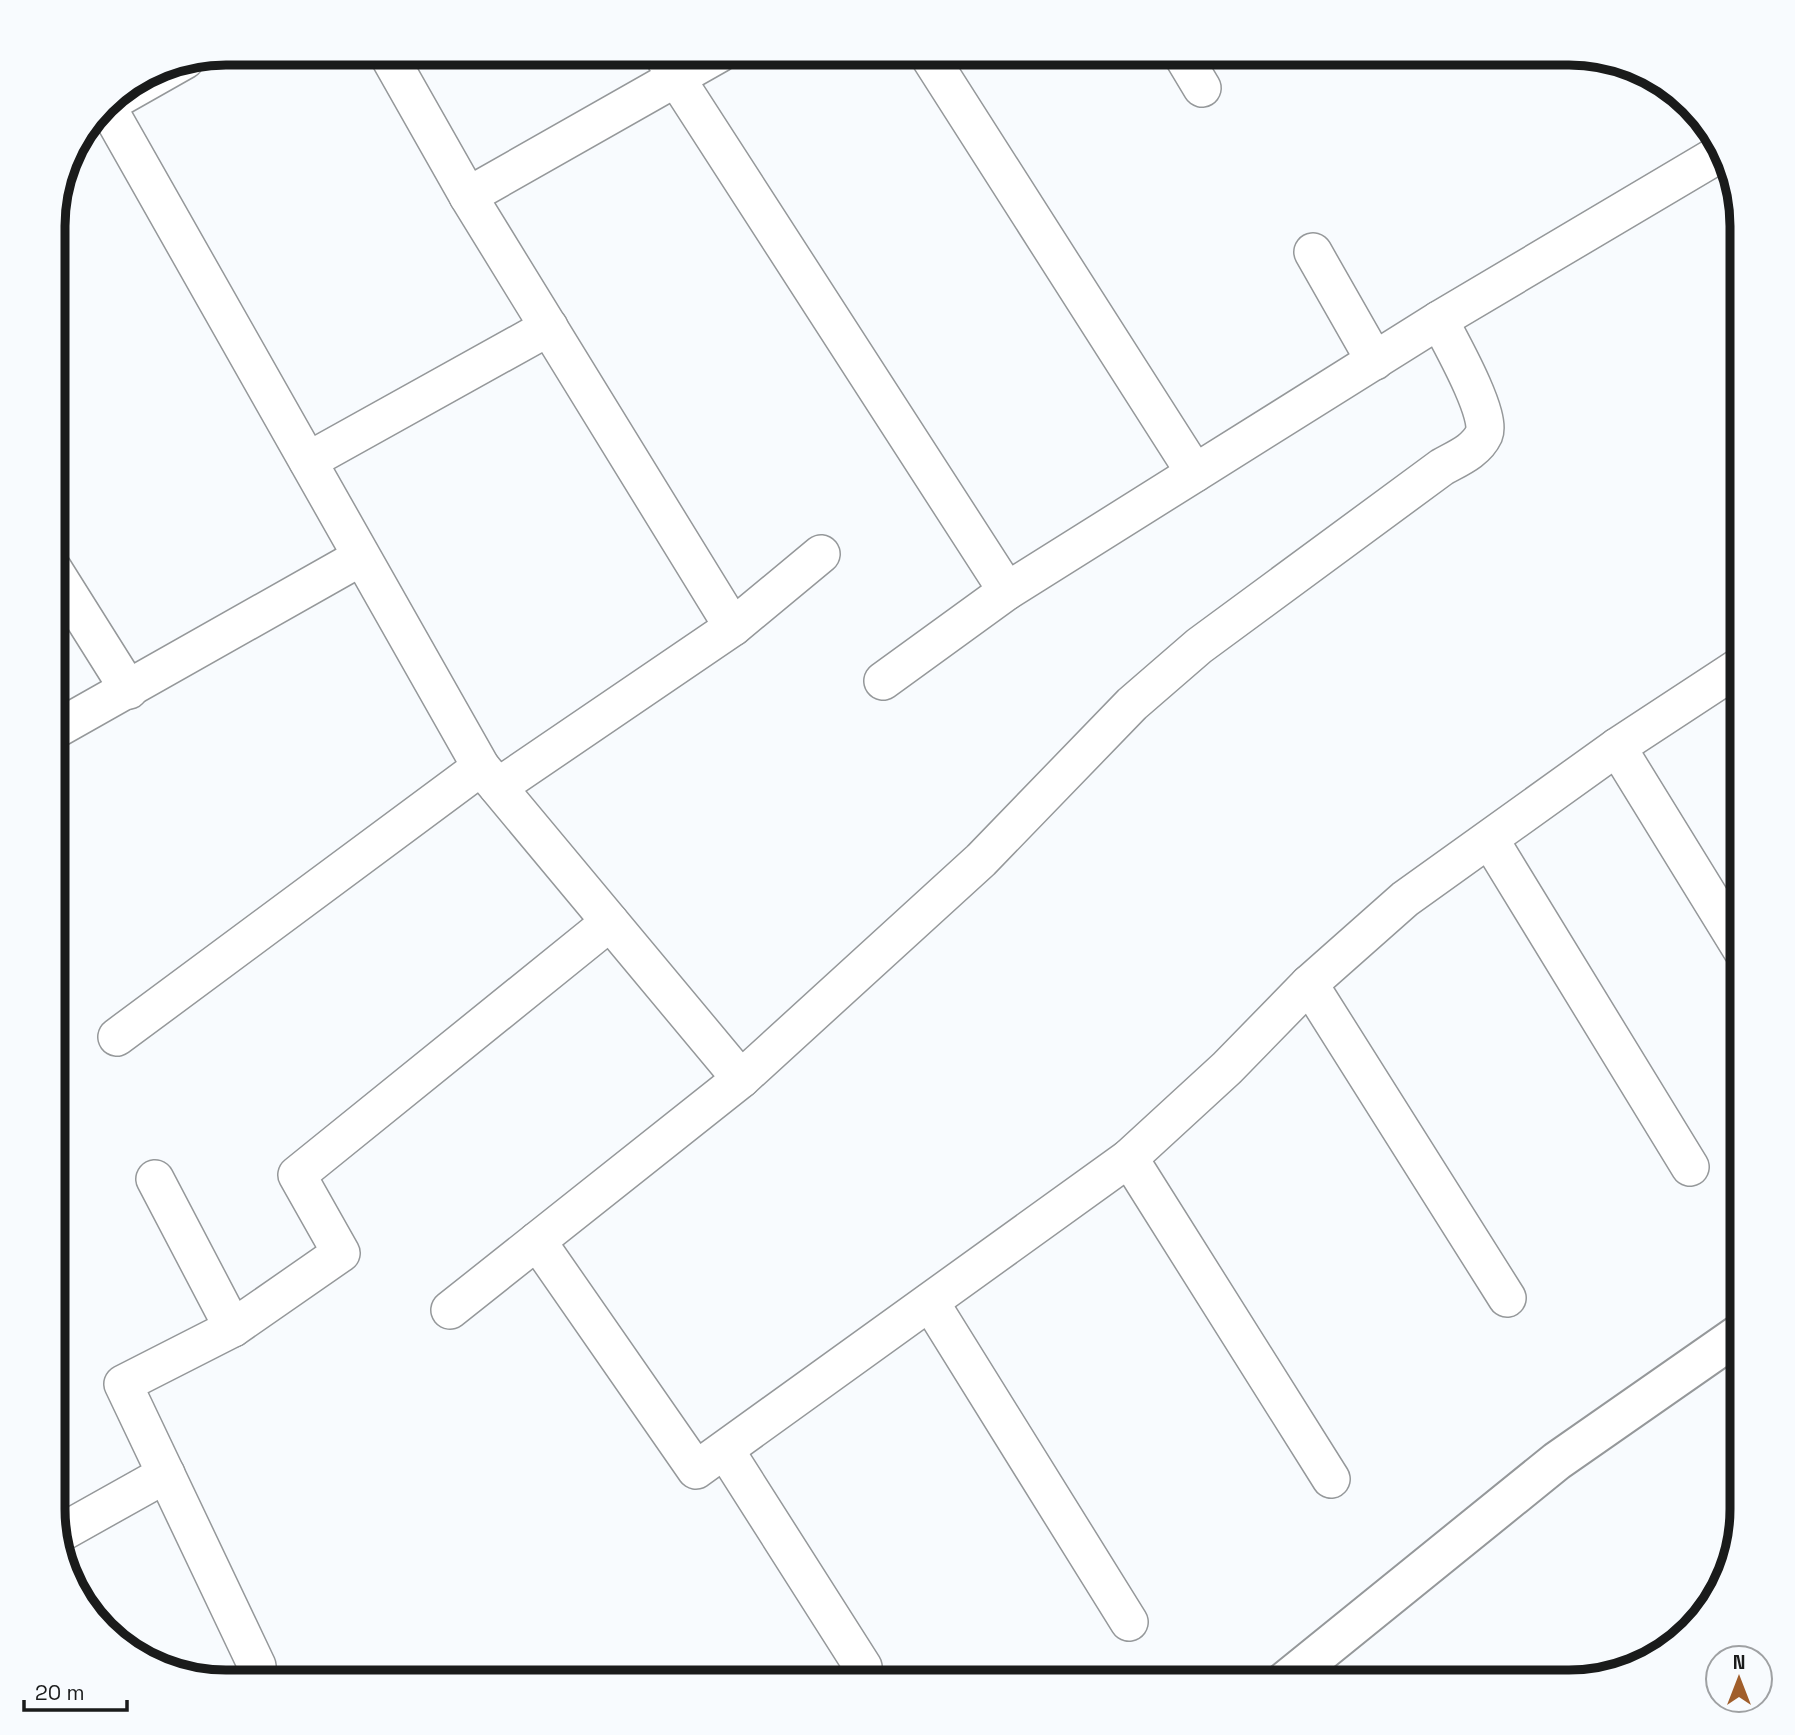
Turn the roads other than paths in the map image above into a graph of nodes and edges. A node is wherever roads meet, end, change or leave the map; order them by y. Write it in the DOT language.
graph roads {
  1 [pos="394,65"];
  2 [pos="669,65"];
  3 [pos="935,65"];
  4 [pos="1188,65"];
  5 [pos="1202,88"];
  6 [pos="110,114"];
  7 [pos="1715,156"];
  8 [pos="468,196"];
  9 [pos="1313,252"];
  10 [pos="1439,320"];
  11 [pos="549,327"];
  12 [pos="1374,360"];
  13 [pos="308,461"];
  14 [pos="1195,473"];
  15 [pos="821,554"];
  16 [pos="361,557"];
  17 [pos="65,588"];
  18 [pos="1007,591"];
  19 [pos="733,627"];
  20 [pos="1730,673"];
  21 [pos="883,681"];
  22 [pos="128,690"];
  23 [pos="65,724"];
  24 [pos="1617,747"];
  25 [pos="489,777"];
  26 [pos="1490,840"];
  27 [pos="610,922"];
  28 [pos="1730,931"];
  29 [pos="1309,984"];
  30 [pos="117,1037"];
  31 [pos="741,1079"];
  32 [pos="1129,1158"];
  33 [pos="1690,1167"];
  34 [pos="155,1179"];
  35 [pos="537,1241"];
  36 [pos="1507,1298"];
  37 [pos="930,1302"];
  38 [pos="450,1310"];
  39 [pos="233,1328"];
  40 [pos="1730,1340"];
  41 [pos="725,1450"];
  42 [pos="166,1474"];
  43 [pos="1331,1479"];
  44 [pos="66,1530"];
  45 [pos="1129,1622"];
  46 [pos="257,1666"];
  47 [pos="863,1667"];
  48 [pos="1299,1670"];
  1 -- 8 [label="street"];
  2 -- 8 [label="street"];
  2 -- 18 [label="street"];
  3 -- 14 [label="street"];
  4 -- 5 [label="street"];
  6 -- 13 [label="street"];
  7 -- 10 [label="street"];
  8 -- 11 [label="street"];
  9 -- 12 [label="street"];
  10 -- 12 [label="street"];
  10 -- 31 [label="street"];
  11 -- 13 [label="street"];
  11 -- 19 [label="street"];
  12 -- 14 [label="street"];
  13 -- 16 [label="street"];
  14 -- 18 [label="street"];
  15 -- 19 [label="street"];
  16 -- 22 [label="street"];
  16 -- 25 [label="street"];
  17 -- 22 [label="street"];
  18 -- 21 [label="street"];
  19 -- 25 [label="street"];
  20 -- 24 [label="street"];
  22 -- 23 [label="street"];
  24 -- 26 [label="street"];
  24 -- 28 [label="street"];
  25 -- 27 [label="street"];
  25 -- 30 [label="street"];
  26 -- 29 [label="street"];
  26 -- 33 [label="street"];
  27 -- 31 [label="street"];
  27 -- 39 [label="street"];
  29 -- 32 [label="street"];
  29 -- 36 [label="street"];
  31 -- 35 [label="street"];
  32 -- 37 [label="street"];
  32 -- 43 [label="street"];
  34 -- 39 [label="street"];
  35 -- 38 [label="street"];
  35 -- 41 [label="street"];
  37 -- 41 [label="street"];
  37 -- 45 [label="street"];
  39 -- 42 [label="street"];
  40 -- 48 [label="street"];
  41 -- 47 [label="street"];
  42 -- 44 [label="street"];
  42 -- 46 [label="street"];
}
